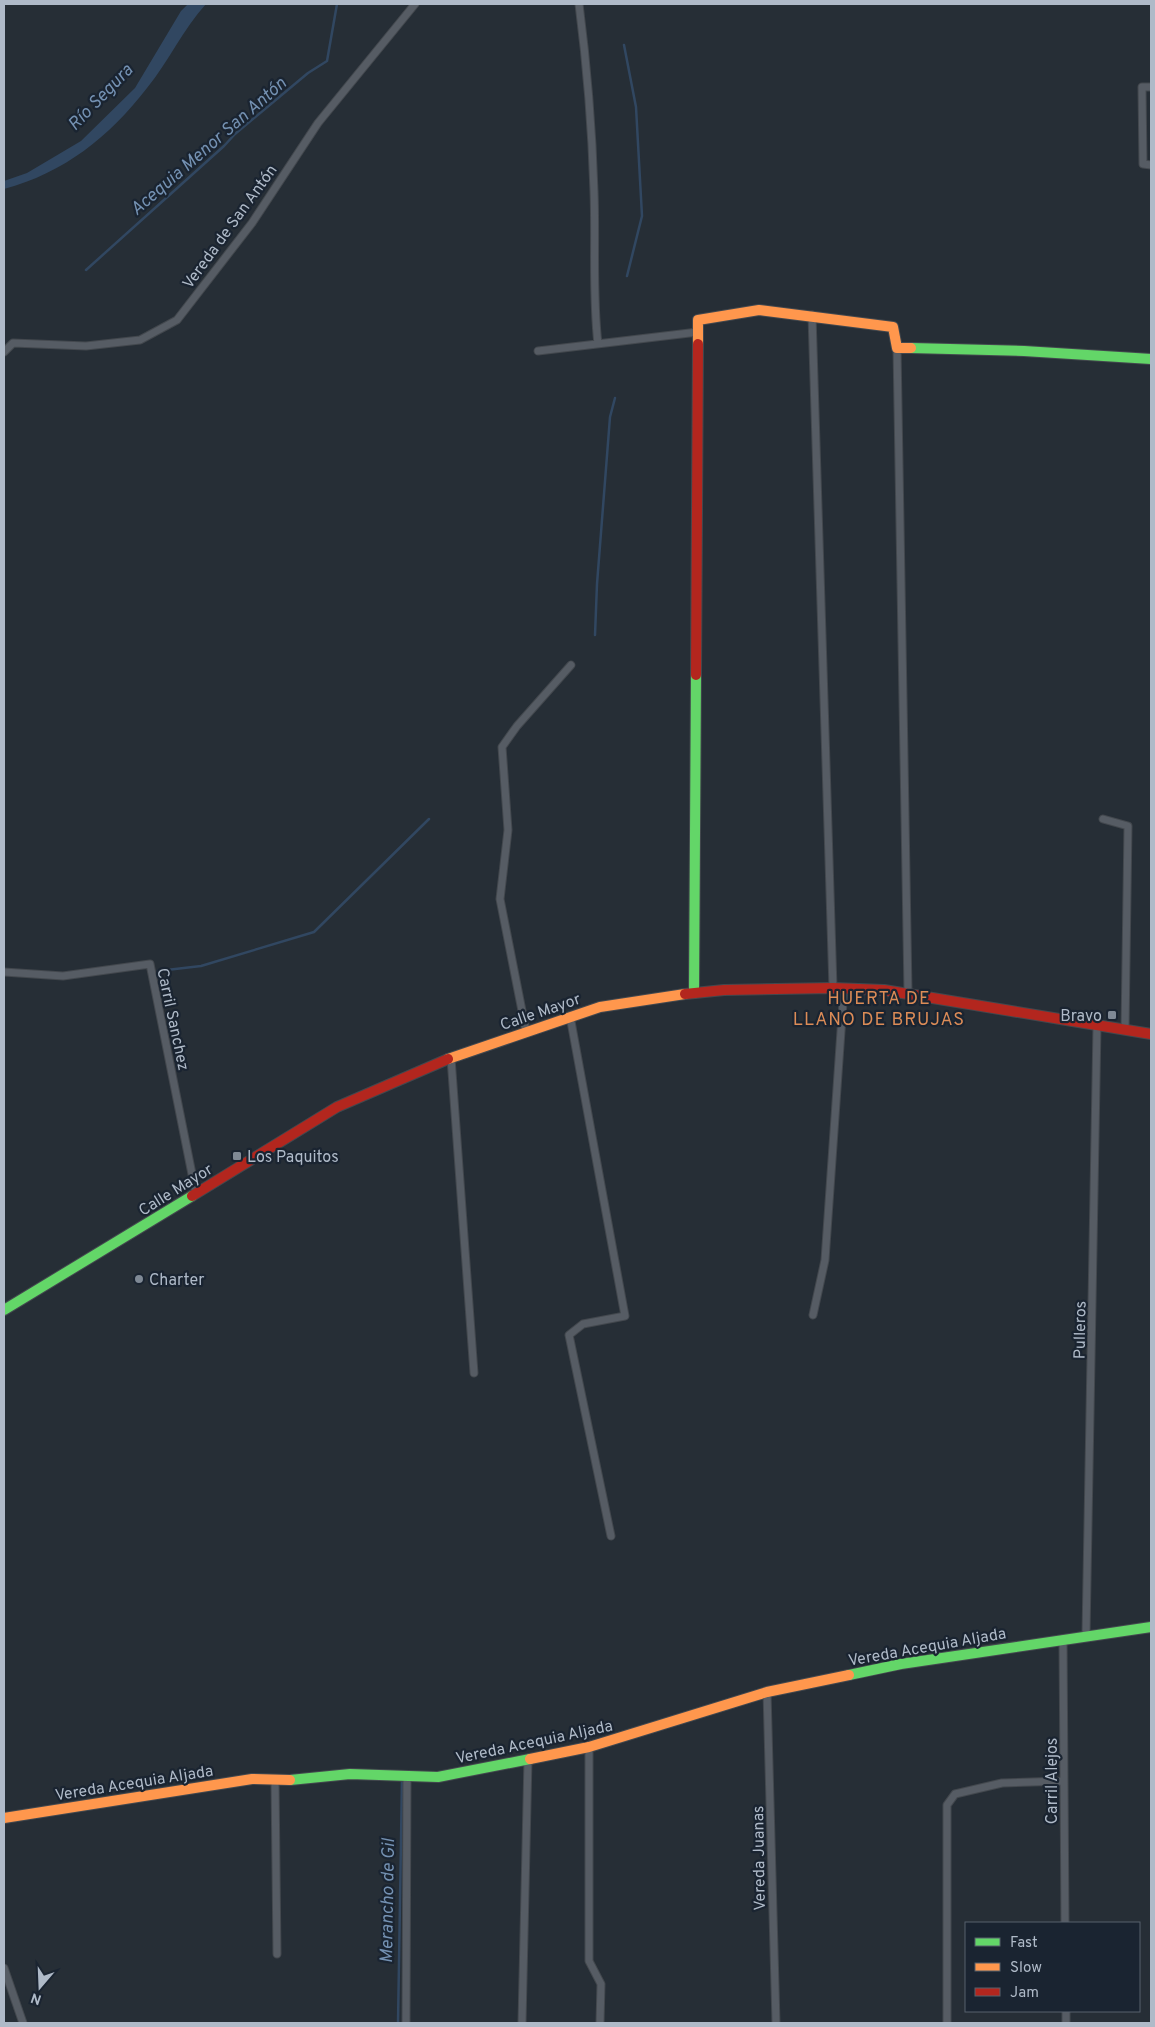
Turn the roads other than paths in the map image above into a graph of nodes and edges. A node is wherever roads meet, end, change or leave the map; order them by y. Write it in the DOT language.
graph roads {
  1 [pos="415,4"];
  2 [pos="579,4"];
  3 [pos="1151,87"];
  4 [pos="1151,165"];
  5 [pos="812,315"];
  6 [pos="698,332"];
  7 [pos="598,344"];
  8 [pos="897,348"];
  9 [pos="538,351"];
  10 [pos="4,352"];
  11 [pos="1151,359"];
  12 [pos="571,665"];
  13 [pos="1103,819"];
  14 [pos="4,972"];
  15 [pos="833,988"];
  16 [pos="844,988"];
  17 [pos="908,992"];
  18 [pos="694,994"];
  19 [pos="570,1016"];
  20 [pos="1098,1026"];
  21 [pos="1125,1030"];
  22 [pos="526,1031"];
  23 [pos="1151,1034"];
  24 [pos="451,1058"];
  25 [pos="196,1194"];
  26 [pos="4,1310"];
  27 [pos="813,1315"];
  28 [pos="474,1373"];
  29 [pos="611,1536"];
  30 [pos="1151,1627"];
  31 [pos="1086,1635"];
  32 [pos="1063,1639"];
  33 [pos="767,1692"];
  34 [pos="589,1747"];
  35 [pos="528,1759"];
  36 [pos="407,1775"];
  37 [pos="275,1781"];
  38 [pos="1064,1781"];
  39 [pos="4,1818"];
  40 [pos="1065,1922"];
  41 [pos="277,1954"];
  42 [pos="4,1968"];
  43 [pos="23,2023"];
  44 [pos="406,2023"];
  45 [pos="522,2023"];
  46 [pos="600,2023"];
  47 [pos="776,2023"];
  48 [pos="947,2023"];
  1 -- 10 [label="street, Vereda de San Antón"];
  2 -- 7 [label="street"];
  3 -- 4 [label="street"];
  5 -- 6 [label="street"];
  5 -- 8 [label="street"];
  5 -- 15 [label="street"];
  6 -- 7 [label="street"];
  6 -- 18 [label="street"];
  7 -- 9 [label="street"];
  8 -- 11 [label="street"];
  8 -- 17 [label="street"];
  12 -- 22 [label="street"];
  13 -- 21 [label="street"];
  14 -- 25 [label="street, Carril Sanchez"];
  15 -- 16 [label="street, Calle Mayor"];
  15 -- 18 [label="street, Calle Mayor"];
  16 -- 17 [label="street, Calle Mayor"];
  16 -- 27 [label="street"];
  17 -- 20 [label="street, Calle Mayor"];
  18 -- 19 [label="street, Calle Mayor"];
  19 -- 22 [label="street, Calle Mayor"];
  19 -- 29 [label="street"];
  20 -- 21 [label="street, Calle Mayor"];
  20 -- 31 [label="street, Pulleros"];
  21 -- 23 [label="street, Calle Mayor"];
  22 -- 24 [label="street, Calle Mayor"];
  24 -- 25 [label="street, Calle Mayor"];
  24 -- 28 [label="street"];
  25 -- 26 [label="street, Calle Mayor"];
  30 -- 31 [label="street, Vereda Acequia Aljada"];
  31 -- 32 [label="street, Vereda Acequia Aljada"];
  32 -- 33 [label="street, Vereda Acequia Aljada"];
  32 -- 38 [label="street, Carril Alejos"];
  33 -- 34 [label="street, Vereda Acequia Aljada"];
  33 -- 47 [label="street, Vereda Juanas"];
  34 -- 35 [label="street, Vereda Acequia Aljada"];
  34 -- 46 [label="street"];
  35 -- 36 [label="street, Vereda Acequia Aljada"];
  35 -- 45 [label="street"];
  36 -- 37 [label="street, Vereda Acequia Aljada"];
  36 -- 44 [label="street"];
  37 -- 39 [label="street, Vereda Acequia Aljada"];
  37 -- 41 [label="street"];
  38 -- 40 [label="street, Carril Alejos"];
  38 -- 48 [label="street"];
  42 -- 43 [label="street"];
}
